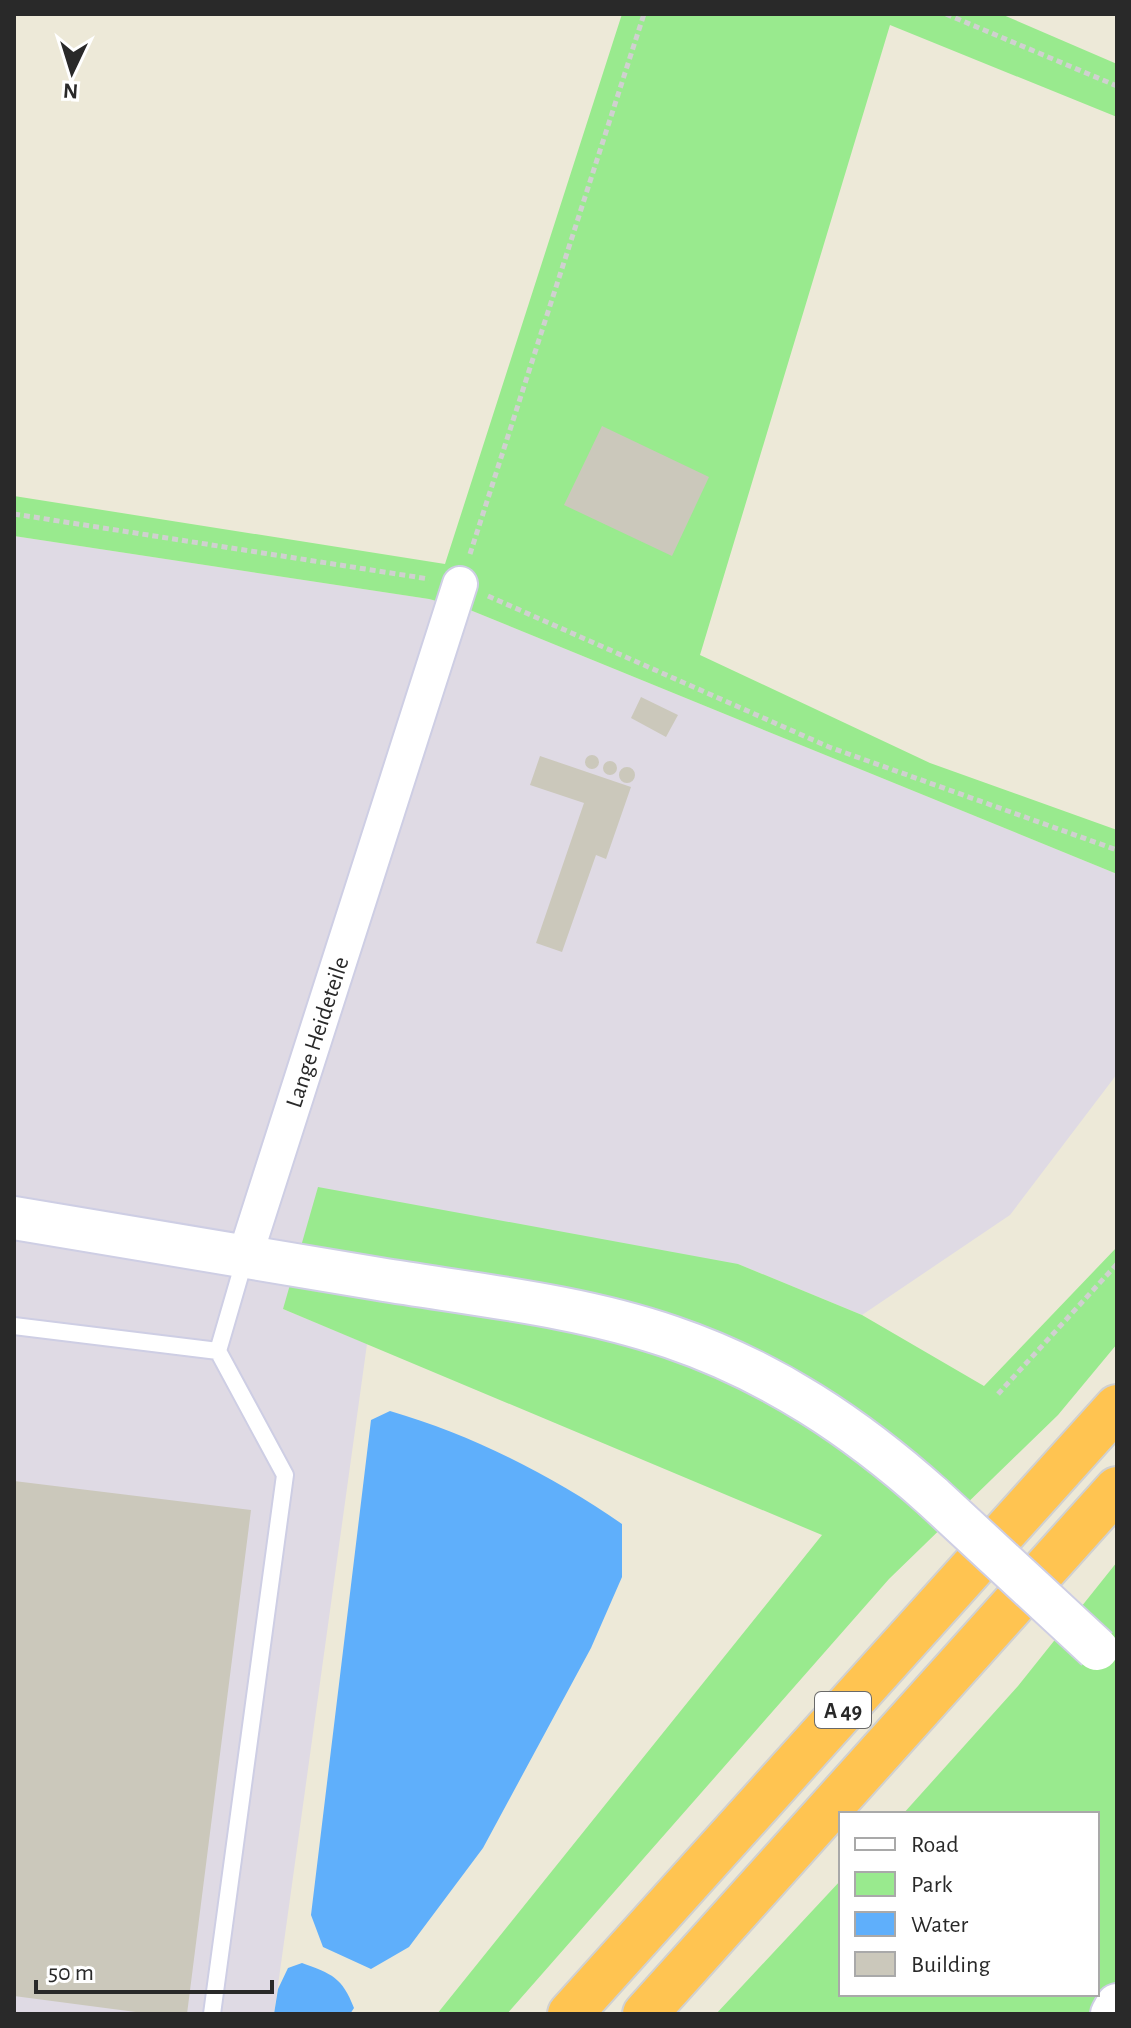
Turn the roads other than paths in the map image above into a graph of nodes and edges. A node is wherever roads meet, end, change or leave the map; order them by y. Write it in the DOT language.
graph roads {
  1 [pos="460,584"];
  2 [pos="14,1218"];
  3 [pos="245,1256"];
  4 [pos="14,1326"];
  5 [pos="218,1351"];
  6 [pos="1117,1407"];
  7 [pos="1117,1489"];
  8 [pos="1107,1659"];
  9 [pos="1117,2005"];
  10 [pos="212,2014"];
  11 [pos="570,2014"];
  12 [pos="645,2014"];
  13 [pos="1112,2014"];
  1 -- 3 [label="street, Lange Heideteile"];
  2 -- 3 [label="street"];
  3 -- 5 [label="lane"];
  3 -- 8 [label="street, bridge"];
  4 -- 5 [label="lane"];
  5 -- 10 [label="lane"];
  6 -- 11 [label="highway, A 49"];
  7 -- 12 [label="highway, A 49"];
  9 -- 13 [label="street"];
}
